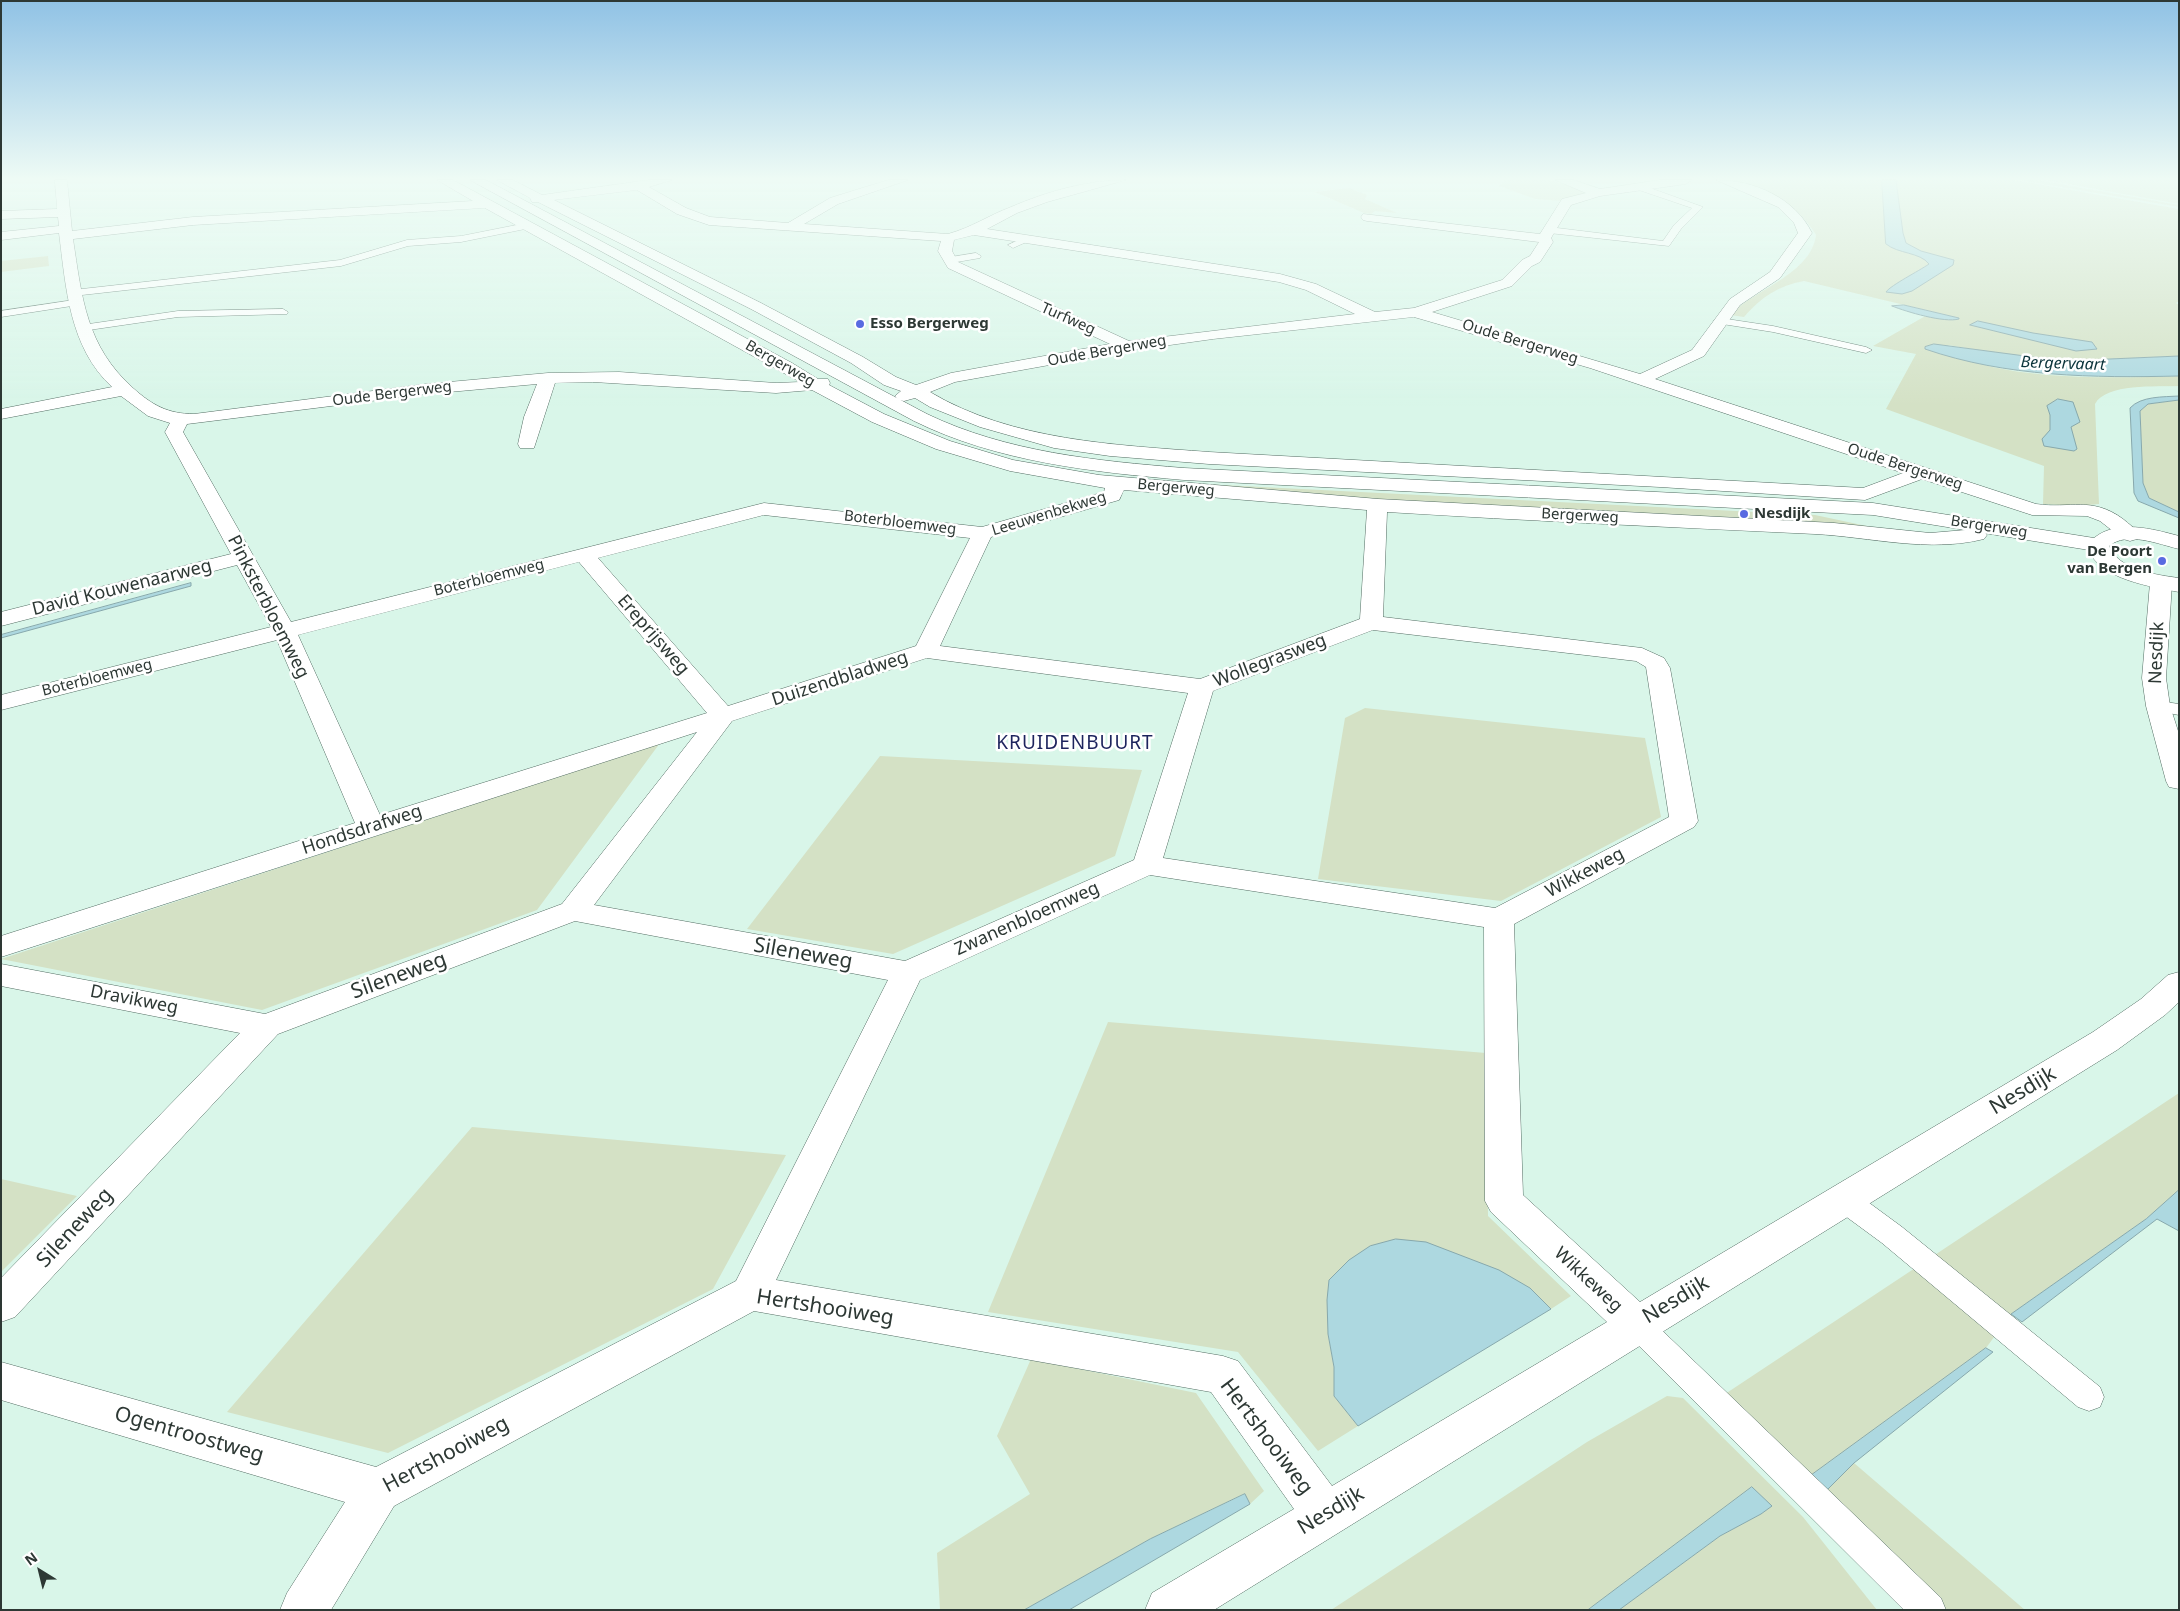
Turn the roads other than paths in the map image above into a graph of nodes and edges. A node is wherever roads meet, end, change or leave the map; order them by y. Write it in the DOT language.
graph roads {
  1 [pos="69,255"];
  2 [pos="367,255"];
  3 [pos="581,255"];
  4 [pos="614,255"];
  5 [pos="655,255"];
  6 [pos="948,255"];
  7 [pos="1120,255"];
  8 [pos="1537,255"];
  9 [pos="1789,255"];
  10 [pos="976,256"];
  11 [pos="951,260"];
  12 [pos="74,298"];
  13 [pos="282,312"];
  14 [pos="1414,312"];
  15 [pos="1,314"];
  16 [pos="1375,318"];
  17 [pos="1720,321"];
  18 [pos="791,325"];
  19 [pos="748,326"];
  20 [pos="82,328"];
  21 [pos="1128,346"];
  22 [pos="1866,350"];
  23 [pos="844,353"];
  24 [pos="839,375"];
  25 [pos="548,378"];
  26 [pos="1640,380"];
  27 [pos="814,384"];
  28 [pos="124,390"];
  29 [pos="918,392"];
  30 [pos="888,401"];
  31 [pos="1,414"];
  32 [pos="180,420"];
  33 [pos="527,444"];
  34 [pos="1924,472"];
  35 [pos="1117,482"];
  36 [pos="1790,505"];
  37 [pos="1378,506"];
  38 [pos="983,533"];
  39 [pos="1977,535"];
  40 [pos="2130,535"];
  41 [pos="2179,543"];
  42 [pos="2100,551"];
  43 [pos="583,554"];
  44 [pos="243,557"];
  45 [pos="2170,584"];
  46 [pos="1,619"];
  47 [pos="1371,623"];
  48 [pos="284,630"];
  49 [pos="926,651"];
  50 [pos="1202,687"];
  51 [pos="1,703"];
  52 [pos="2168,708"];
  53 [pos="723,716"];
  54 [pos="2179,781"];
  55 [pos="371,827"];
  56 [pos="1147,865"];
  57 [pos="573,912"];
  58 [pos="1499,919"];
  59 [pos="1,948"];
  60 [pos="908,973"];
  61 [pos="1,975"];
  62 [pos="2179,983"];
  63 [pos="266,1026"];
  64 [pos="1843,1199"];
  65 [pos="750,1293"];
  66 [pos="1,1305"];
  67 [pos="1636,1324"];
  68 [pos="1,1381"];
  69 [pos="2089,1397"];
  70 [pos="378,1490"];
  71 [pos="1324,1514"];
  72 [pos="304,1610"];
  73 [pos="1168,1610"];
  74 [pos="1929,1610"];
  1 -- 12 [label="street, Oude Bergerweg"];
  2 -- 12 [label="lane"];
  3 -- 27 [label="street, Bergerweg"];
  4 -- 19 [label="street, Bergerweg"];
  5 -- 18 [label="street, Bergerweg"];
  6 -- 11 [label="street"];
  7 -- 16 [label="street"];
  8 -- 14 [label="street"];
  9 -- 17 [label="street"];
  10 -- 11 [label="lane"];
  11 -- 21 [label="street, Turfweg"];
  12 -- 15 [label="lane"];
  12 -- 20 [label="street, Oude Bergerweg"];
  13 -- 20 [label="lane"];
  14 -- 16 [label="street, Oude Bergerweg"];
  14 -- 26 [label="street, Oude Bergerweg"];
  16 -- 21 [label="street, Oude Bergerweg"];
  17 -- 22 [label="lane"];
  17 -- 26 [label="street"];
  18 -- 19 [label="street, Bergerweg"];
  18 -- 23 [label="street, Bergerweg"];
  19 -- 24 [label="street, Bergerweg"];
  20 -- 28 [label="street, Oude Bergerweg"];
  21 -- 29 [label="street, Oude Bergerweg"];
  23 -- 24 [label="street, Bergerweg"];
  23 -- 29 [label="street, Bergerweg"];
  24 -- 27 [label="street, Oude Bergerweg"];
  24 -- 30 [label="street, Bergerweg"];
  25 -- 27 [label="street, Oude Bergerweg"];
  25 -- 32 [label="street, Oude Bergerweg"];
  25 -- 33 [label="street"];
  26 -- 34 [label="street, Oude Bergerweg"];
  27 -- 35 [label="street, Bergerweg"];
  28 -- 31 [label="street"];
  28 -- 32 [label="street, Oude Bergerweg"];
  29 -- 30 [label="street, Oude Bergerweg"];
  29 -- 34 [label="street, Bergerweg"];
  30 -- 36 [label="street, Bergerweg"];
  32 -- 44 [label="street, Pinksterbloemweg"];
  34 -- 40 [label="street, Oude Bergerweg"];
  35 -- 37 [label="street, Bergerweg"];
  35 -- 38 [label="street, Leeuwenbekweg"];
  36 -- 39 [label="street, Bergerweg"];
  36 -- 42 [label="street, Bergerweg"];
  37 -- 39 [label="street, Bergerweg"];
  37 -- 47 [label="street"];
  38 -- 43 [label="street, Boterbloemweg"];
  38 -- 49 [label="street, Leeuwenbekweg"];
  39 -- 42 [label="street, Bergerweg"];
  40 -- 41 [label="street"];
  40 -- 42 [label="street"];
  42 -- 45 [label="street"];
  43 -- 48 [label="street, Boterbloemweg"];
  43 -- 53 [label="street, Ereprijsweg"];
  44 -- 46 [label="street, David Kouwenaarweg"];
  44 -- 48 [label="street, Pinksterbloemweg"];
  45 -- 52 [label="street, Nesdijk"];
  47 -- 50 [label="street, Wollegrasweg"];
  47 -- 58 [label="street, Wikkeweg"];
  48 -- 51 [label="street, Boterbloemweg"];
  48 -- 55 [label="street, Pinksterbloemweg"];
  49 -- 50 [label="street, Duizendbladweg"];
  49 -- 53 [label="street, Duizendbladweg"];
  50 -- 56 [label="street, Wollegrasweg"];
  52 -- 54 [label="street, Nesdijk"];
  53 -- 55 [label="street, Hondsdrafweg"];
  53 -- 57 [label="street"];
  55 -- 59 [label="street, Hondsdrafweg"];
  56 -- 58 [label="street"];
  56 -- 60 [label="street, Zwanenbloemweg"];
  57 -- 60 [label="street, Sileneweg"];
  57 -- 63 [label="street, Sileneweg"];
  58 -- 67 [label="street, Wikkeweg"];
  60 -- 65 [label="street"];
  61 -- 63 [label="street, Dravikweg"];
  62 -- 64 [label="street, Nesdijk"];
  63 -- 66 [label="street, Sileneweg"];
  64 -- 67 [label="street, Nesdijk"];
  64 -- 69 [label="lane"];
  65 -- 70 [label="street, Hertshooiweg"];
  65 -- 71 [label="street, Hertshooiweg"];
  67 -- 71 [label="street, Nesdijk"];
  67 -- 74 [label="lane"];
  68 -- 70 [label="street, Ogentroostweg"];
  70 -- 72 [label="street, Hertshooiweg"];
  71 -- 73 [label="street, Nesdijk"];
}
